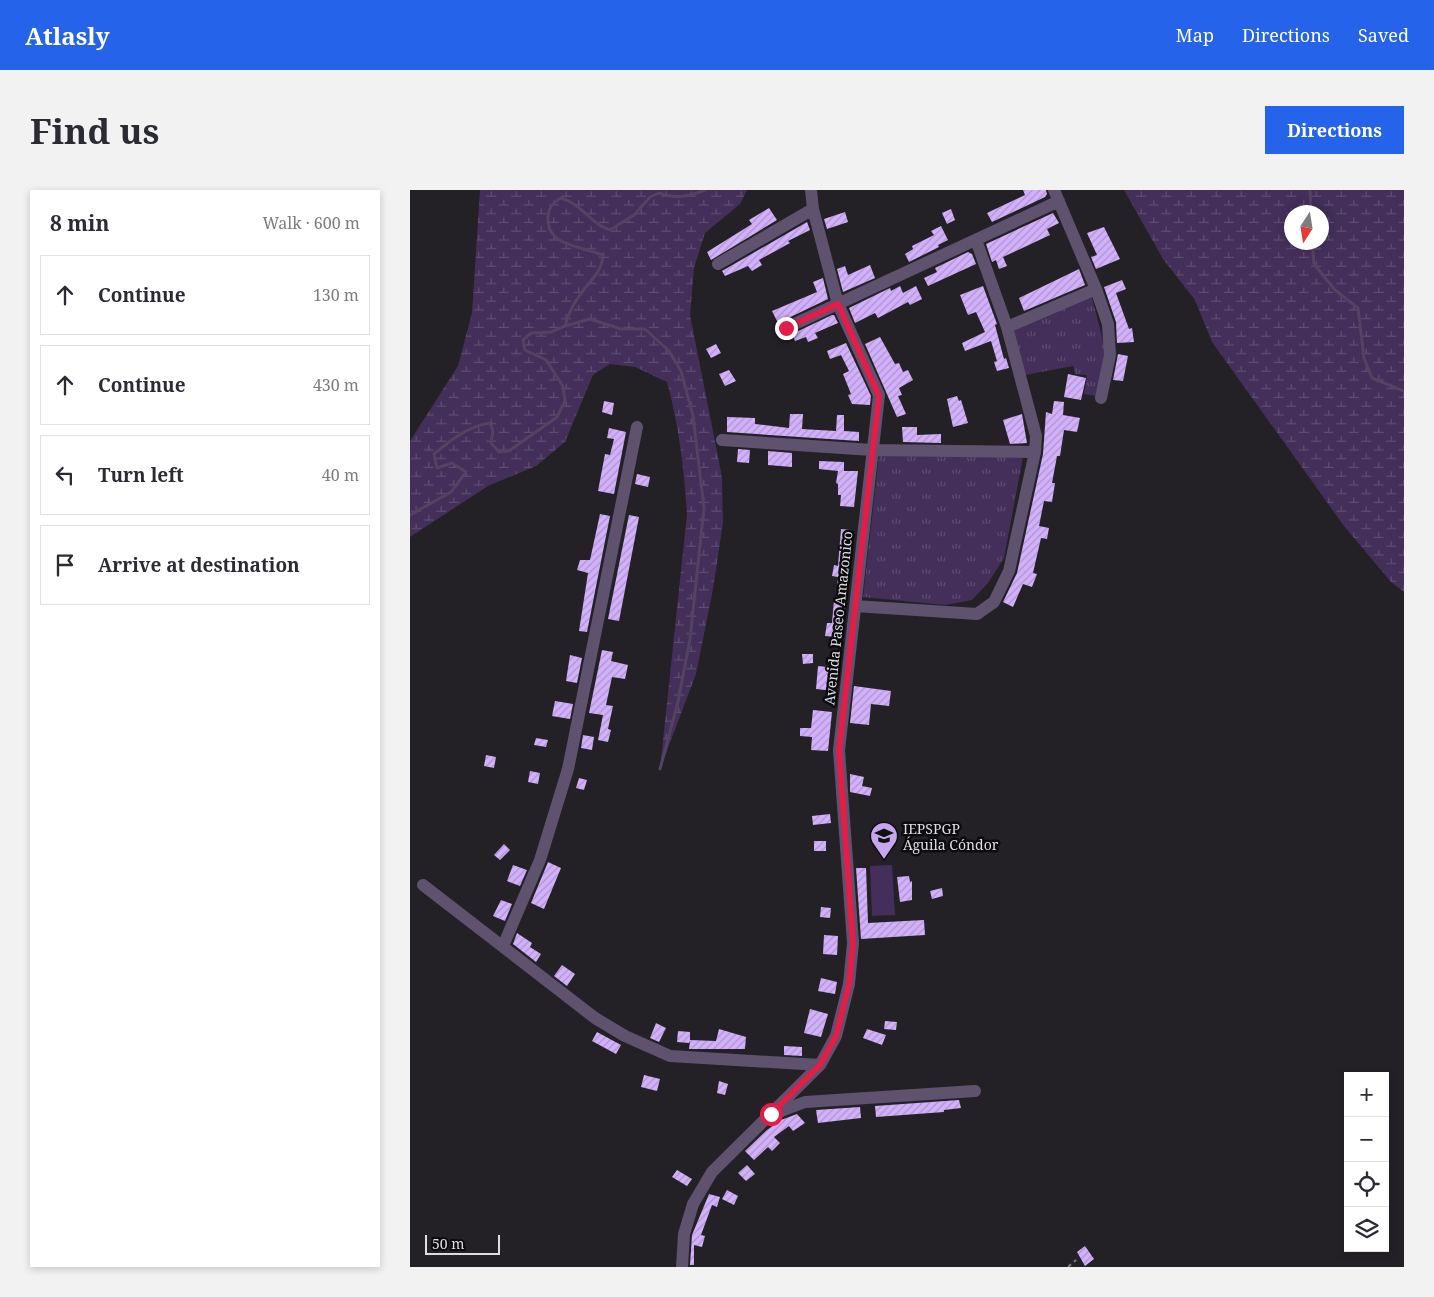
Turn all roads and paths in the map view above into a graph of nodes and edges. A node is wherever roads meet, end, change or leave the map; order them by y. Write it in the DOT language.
graph roads {
  1 [pos="811,190"];
  2 [pos="1057,195"];
  3 [pos="812,208"];
  4 [pos="976,240"];
  5 [pos="718,264"];
  6 [pos="1096,289"];
  7 [pos="838,304"];
  8 [pos="1007,327"];
  9 [pos="786,328"];
  10 [pos="1102,398"];
  11 [pos="637,427"];
  12 [pos="722,440"];
  13 [pos="872,450"];
  14 [pos="1035,452"];
  15 [pos="855,606"];
  16 [pos="423,885"];
  17 [pos="503,946"];
  18 [pos="820,1065"];
  19 [pos="975,1091"];
  20 [pos="771,1114"];
  21 [pos="1076,1260"];
  22 [pos="682,1267"];
  23 [pos="1068,1267"];
  1 -- 3 [label="street, Avenida Paseo Amazonico"];
  2 -- 4 [label="street"];
  2 -- 6 [label="street"];
  3 -- 5 [label="street"];
  3 -- 7 [label="street, Avenida Paseo Amazonico"];
  4 -- 7 [label="street"];
  4 -- 8 [label="street"];
  6 -- 8 [label="street"];
  6 -- 10 [label="street"];
  7 -- 9 [label="street"];
  7 -- 13 [label="street, Avenida Paseo Amazonico"];
  8 -- 14 [label="street"];
  11 -- 17 [label="street"];
  12 -- 13 [label="street"];
  13 -- 14 [label="street"];
  13 -- 15 [label="street, Avenida Paseo Amazonico"];
  14 -- 15 [label="street"];
  15 -- 18 [label="street, Avenida Paseo Amazonico"];
  16 -- 17 [label="street"];
  17 -- 18 [label="street"];
  18 -- 20 [label="street, Avenida Paseo Amazonico"];
  19 -- 20 [label="street"];
  20 -- 22 [label="street, Avenida Paseo Amazonico"];
  21 -- 23 [label="path"];
}
